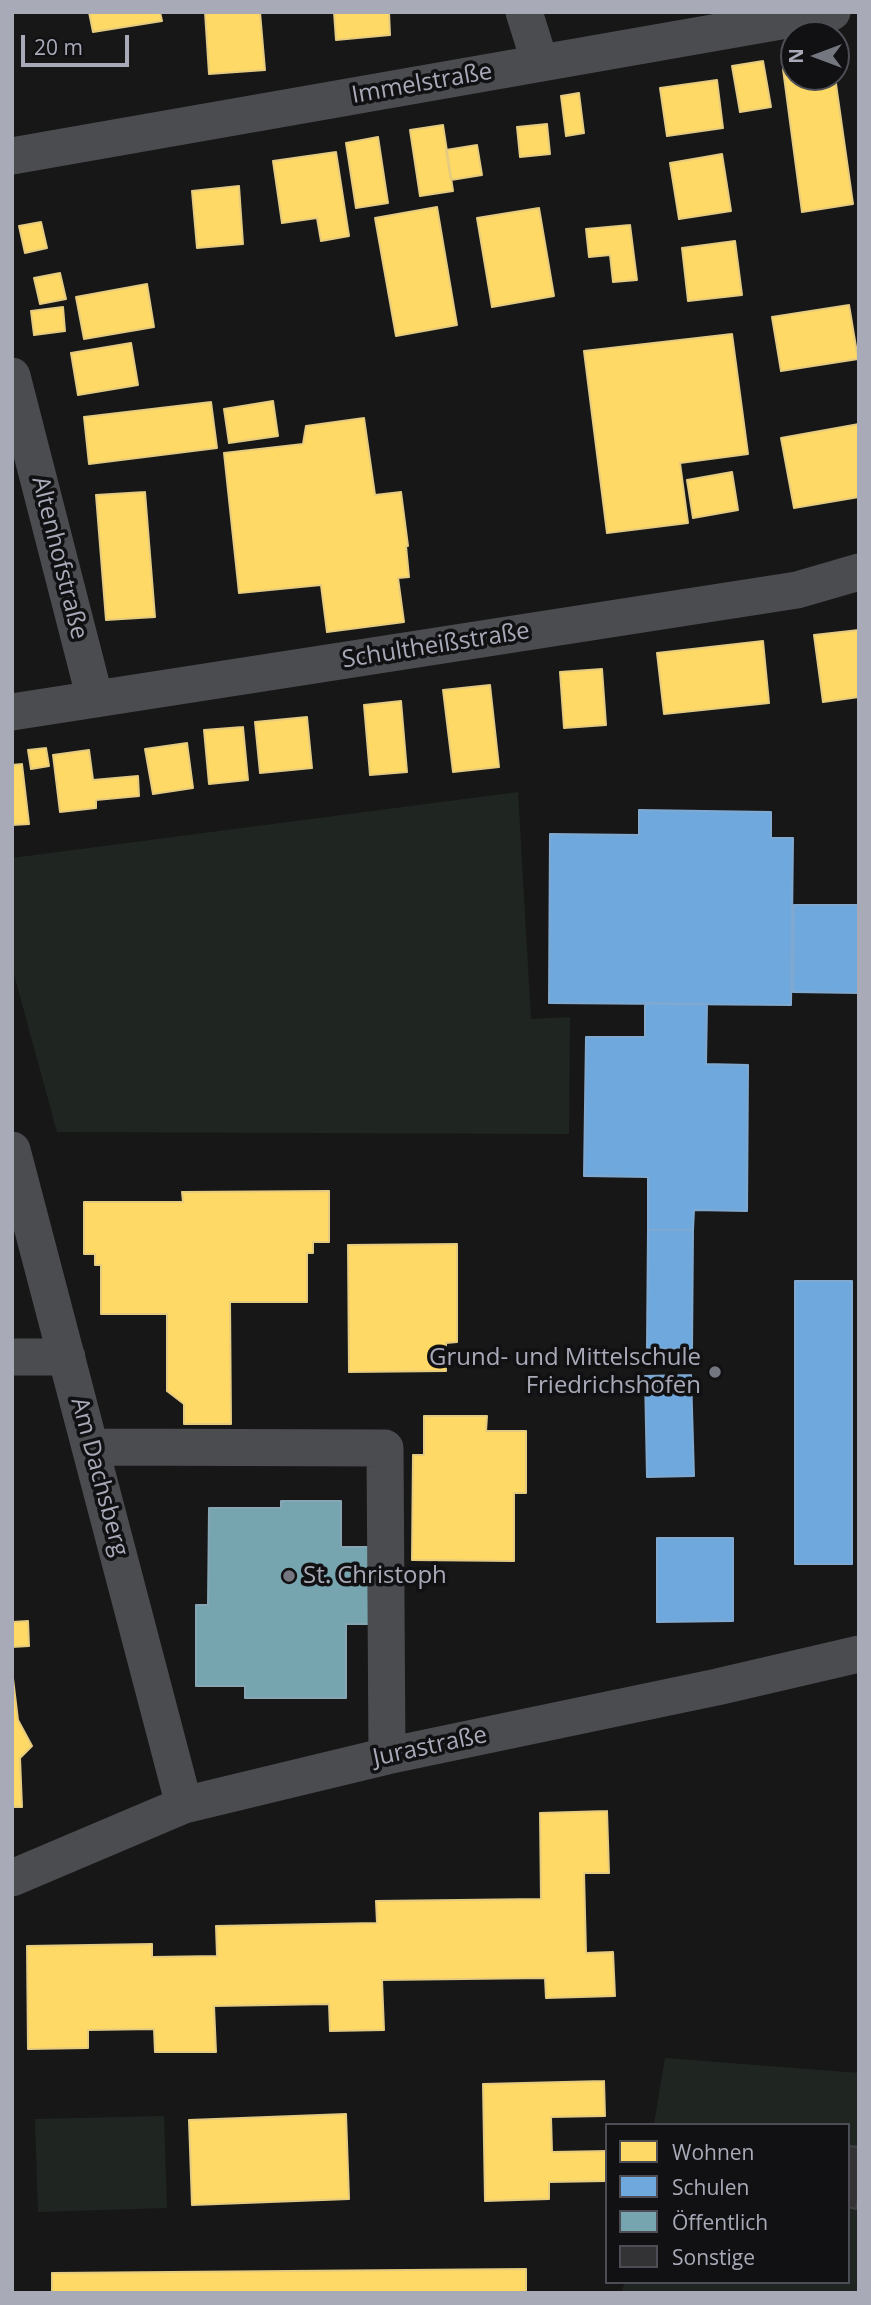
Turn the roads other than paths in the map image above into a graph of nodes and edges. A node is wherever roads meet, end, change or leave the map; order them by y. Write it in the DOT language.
graph roads {
  1 [pos="524,12"];
  2 [pos="832,12"];
  3 [pos="540,63"];
  4 [pos="12,156"];
  5 [pos="12,376"];
  6 [pos="859,572"];
  7 [pos="95,699"];
  8 [pos="12,712"];
  9 [pos="12,1150"];
  10 [pos="12,1357"];
  11 [pos="67,1357"];
  12 [pos="92,1447"];
  13 [pos="859,1654"];
  14 [pos="387,1756"];
  15 [pos="184,1805"];
  16 [pos="12,1878"];
  1 -- 3 [label="street"];
  2 -- 3 [label="street, Immelstraße"];
  3 -- 4 [label="street, Immelstraße"];
  5 -- 7 [label="street, Altenhofstraße"];
  6 -- 7 [label="street, Schultheißstraße"];
  7 -- 8 [label="street, Schultheißstraße"];
  9 -- 11 [label="street, Am Dachsberg"];
  10 -- 11 [label="street"];
  11 -- 12 [label="street, Am Dachsberg"];
  12 -- 14 [label="street"];
  12 -- 15 [label="street, Am Dachsberg"];
  13 -- 14 [label="street, Jurastraße"];
  14 -- 15 [label="street, Jurastraße"];
  15 -- 16 [label="street, Jurastraße"];
}
